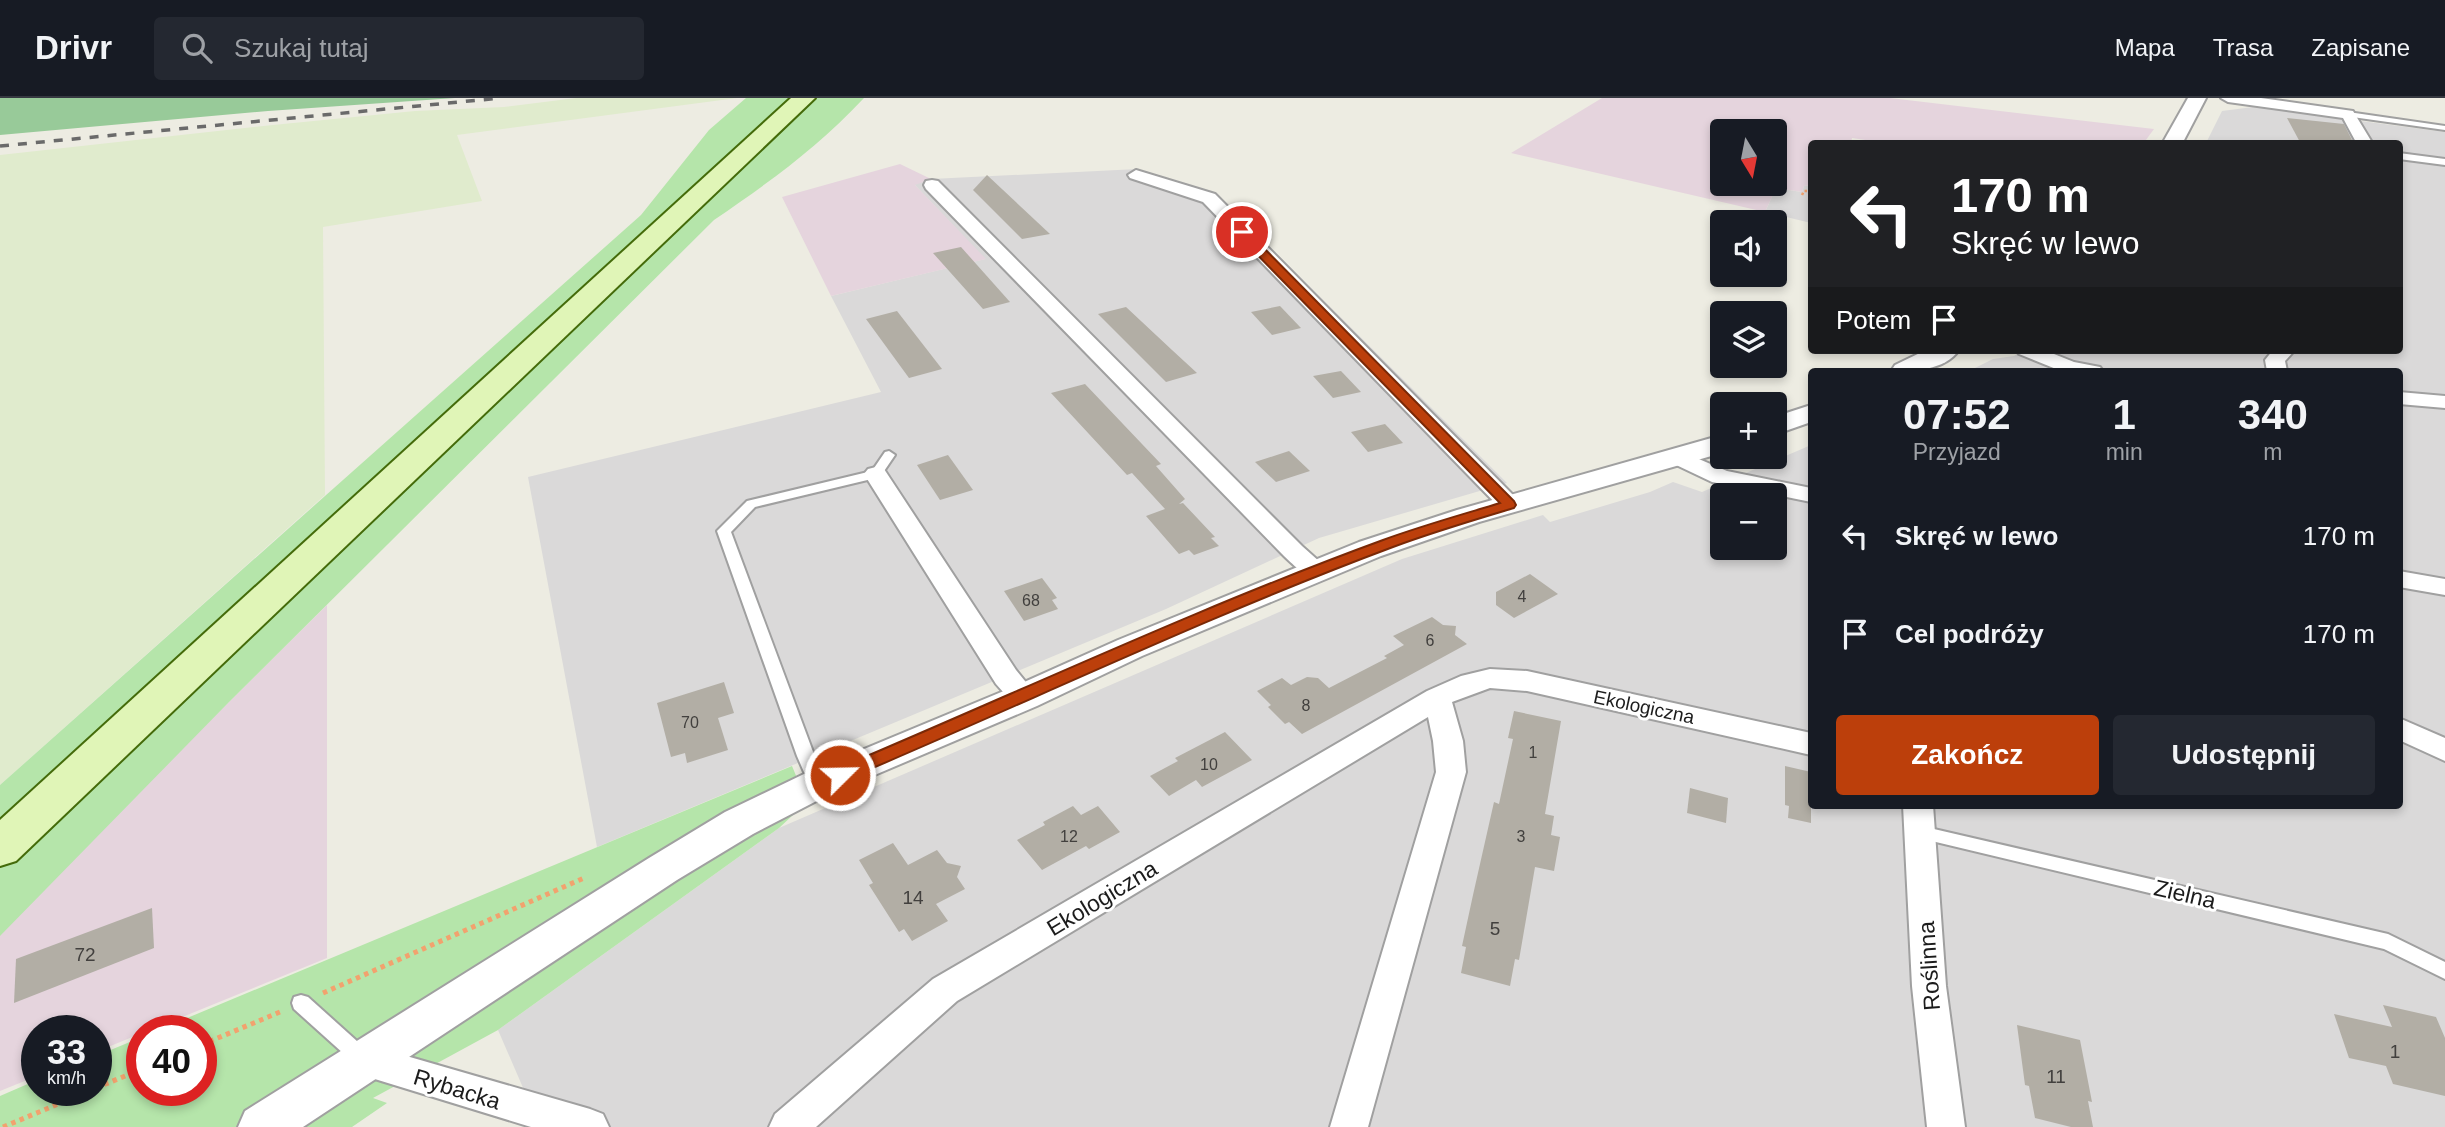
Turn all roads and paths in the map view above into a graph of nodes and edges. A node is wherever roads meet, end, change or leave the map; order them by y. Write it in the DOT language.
graph roads {
  1 [pos="804,98"];
  2 [pos="2197,98"];
  3 [pos="2228,98"];
  4 [pos="2348,114"];
  5 [pos="2445,128"];
  6 [pos="2174,140"];
  7 [pos="2363,140"];
  8 [pos="2403,157"];
  9 [pos="2445,162"];
  10 [pos="1136,175"];
  11 [pos="932,185"];
  12 [pos="1808,191"];
  13 [pos="1801,195"];
  14 [pos="1938,354"];
  15 [pos="2036,354"];
  16 [pos="1910,368"];
  17 [pos="2075,368"];
  18 [pos="2403,398"];
  19 [pos="2445,402"];
  20 [pos="1808,414"];
  21 [pos="1787,422"];
  22 [pos="1710,448"];
  23 [pos="1680,458"];
  24 [pos="883,465"];
  25 [pos="1808,494"];
  26 [pos="1509,505"];
  27 [pos="1317,570"];
  28 [pos="2403,580"];
  29 [pos="2445,587"];
  30 [pos="1024,697"];
  31 [pos="1437,698"];
  32 [pos="2403,731"];
  33 [pos="1808,743"];
  34 [pos="2445,750"];
  35 [pos="817,784"];
  36 [pos="1919,819"];
  37 [pos="0,848"];
  38 [pos="2445,971"];
  39 [pos="300,1003"];
  40 [pos="217,1038"];
  41 [pos="365,1060"];
  42 [pos="53,1106"];
  43 [pos="3,1127"];
  44 [pos="262,1127"];
  45 [pos="590,1127"];
  46 [pos="788,1127"];
  47 [pos="1349,1127"];
  48 [pos="1946,1127"];
  1 -- 37 [label="main road"];
  2 -- 6 [label="street"];
  3 -- 4 [label="street"];
  4 -- 5 [label="lane"];
  4 -- 7 [label="street"];
  8 -- 9 [label="lane"];
  10 -- 26 [label="street"];
  11 -- 27 [label="street"];
  12 -- 13 [label="path"];
  14 -- 16 [label="street"];
  15 -- 17 [label="street"];
  18 -- 19 [label="street"];
  20 -- 21 [label="street"];
  22 -- 23 [label="street"];
  23 -- 25 [label="street"];
  23 -- 26 [label="street"];
  24 -- 30 [label="street"];
  24 -- 35 [label="lane"];
  26 -- 27 [label="street"];
  27 -- 30 [label="street"];
  28 -- 29 [label="street"];
  30 -- 35 [label="street"];
  31 -- 33 [label="street, Ekologiczna"];
  31 -- 46 [label="street, Ekologiczna"];
  31 -- 47 [label="street"];
  32 -- 34 [label="street"];
  35 -- 41 [label="street"];
  36 -- 38 [label="lane, Zielna"];
  36 -- 48 [label="street, Roślinna"];
  39 -- 40 [label="path"];
  39 -- 41 [label="lane"];
  41 -- 44 [label="street"];
  41 -- 45 [label="street, Rybacka"];
  42 -- 43 [label="path"];
}
